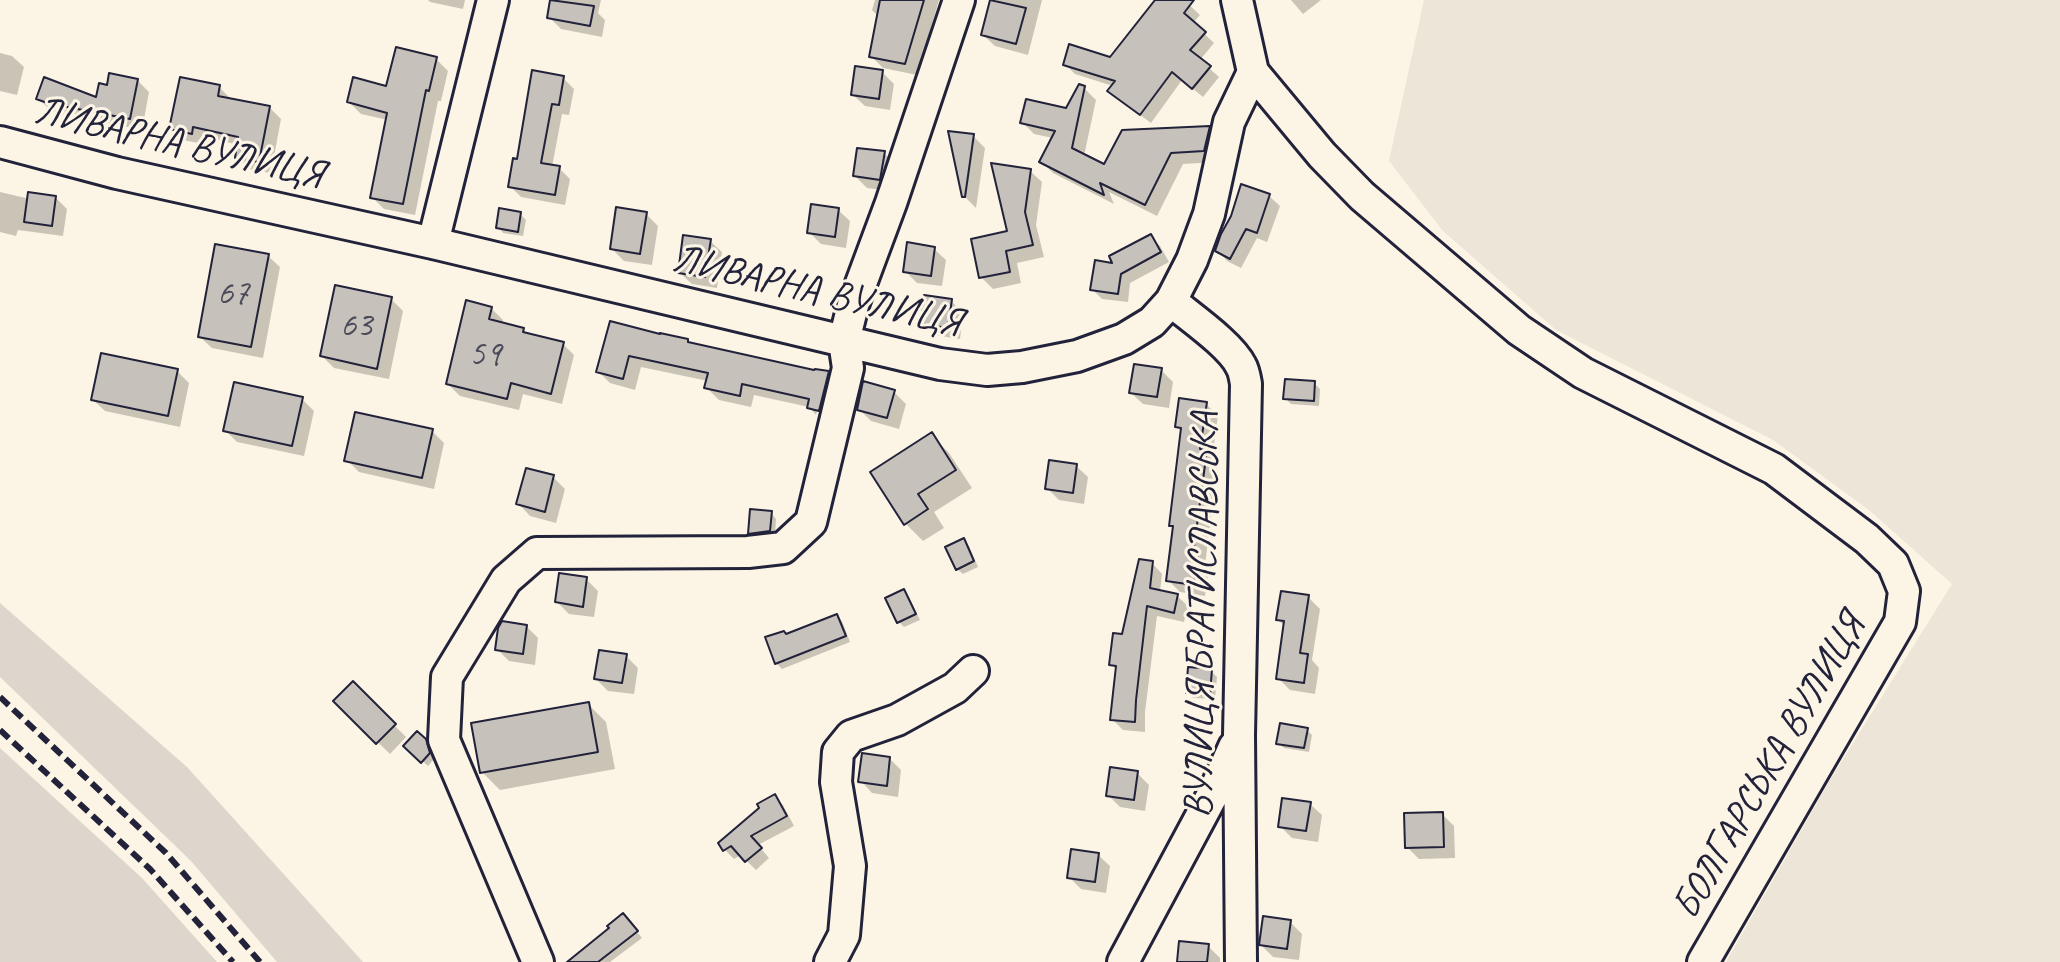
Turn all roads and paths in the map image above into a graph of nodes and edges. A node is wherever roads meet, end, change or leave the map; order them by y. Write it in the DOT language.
graph roads {
  1 [pos="493,0"];
  2 [pos="959,0"];
  3 [pos="1237,0"];
  4 [pos="1253,72"];
  5 [pos="0,142"];
  6 [pos="433,243"];
  7 [pos="1171,301"];
  8 [pos="844,341"];
  9 [pos="973,671"];
  10 [pos="1239,735"];
  11 [pos="538,962"];
  12 [pos="830,962"];
  13 [pos="1123,962"];
  14 [pos="1241,962"];
  15 [pos="1703,962"];
  1 -- 6 [label="street"];
  2 -- 8 [label="street"];
  3 -- 4 [label="street"];
  4 -- 7 [label="street, ЛИВАРНА ВУЛИЦЯ"];
  4 -- 15 [label="street, БОЛГАРСЬКА ВУЛИЦЯ"];
  5 -- 6 [label="street, ЛИВАРНА ВУЛИЦЯ"];
  6 -- 8 [label="street, ЛИВАРНА ВУЛИЦЯ"];
  7 -- 8 [label="street, ЛИВАРНА ВУЛИЦЯ"];
  7 -- 10 [label="street, ВУЛИЦЯ БРАТИСЛАВСЬКА"];
  8 -- 11 [label="street"];
  9 -- 12 [label="street"];
  10 -- 13 [label="street"];
  10 -- 14 [label="street, ВУЛИЦЯ БРАТИСЛАВСЬКА"];
}
